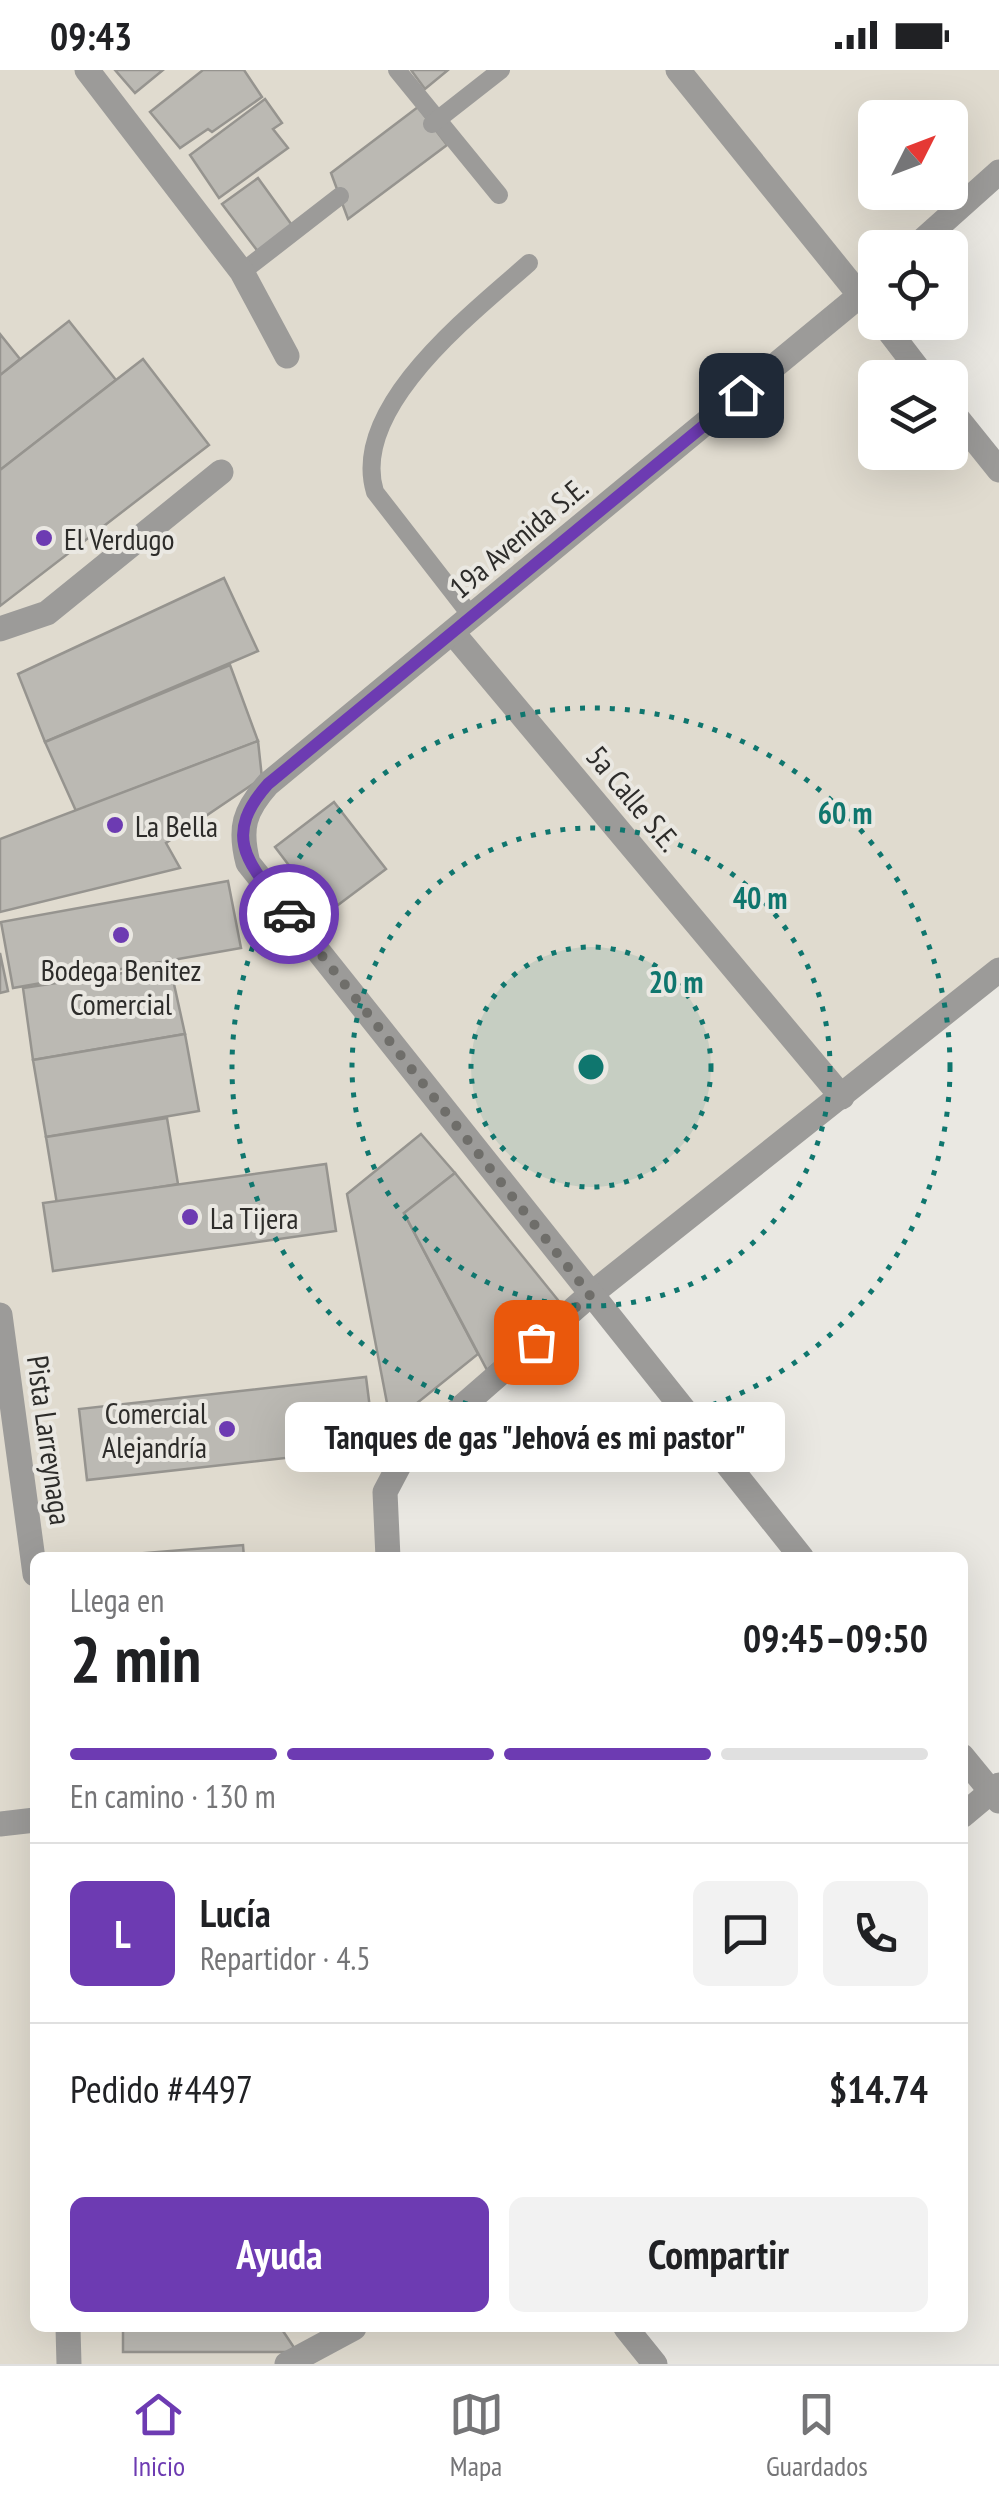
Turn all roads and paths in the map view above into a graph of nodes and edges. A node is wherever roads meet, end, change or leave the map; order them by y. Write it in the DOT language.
graph roads {
  1 [pos="86,70"];
  2 [pos="398,70"];
  3 [pos="501,70"];
  4 [pos="678,70"];
  5 [pos="434,122"];
  6 [pos="999,172"];
  7 [pos="499,195"];
  8 [pos="340,196"];
  9 [pos="934,230"];
  10 [pos="529,264"];
  11 [pos="242,272"];
  12 [pos="858,284"];
  13 [pos="858,308"];
  14 [pos="896,340"];
  15 [pos="286,356"];
  16 [pos="911,360"];
  17 [pos="968,431"];
  18 [pos="999,470"];
  19 [pos="221,472"];
  20 [pos="463,625"];
  21 [pos="0,629"];
  22 [pos="999,970"];
  23 [pos="842,1097"];
  24 [pos="590,1295"];
  25 [pos="0,1315"];
  26 [pos="32,1552"];
  27 [pos="388,1552"];
  28 [pos="797,1552"];
  29 [pos="968,1762"];
  30 [pos="997,1792"];
  31 [pos="968,1812"];
  32 [pos="30,1821"];
  33 [pos="0,1824"];
  34 [pos="68,2332"];
  35 [pos="349,2332"];
  36 [pos="629,2332"];
  37 [pos="68,2364"];
  38 [pos="286,2364"];
  39 [pos="655,2364"];
  1 -- 11 [label="street"];
  2 -- 5 [label="lane"];
  3 -- 5 [label="lane"];
  4 -- 12 [label="street"];
  5 -- 7 [label="lane"];
  6 -- 9 [label="street"];
  8 -- 11 [label="lane"];
  10 -- 20 [label="lane"];
  11 -- 15 [label="street"];
  13 -- 20 [label="street, 19a Avenida S.E."];
  14 -- 16 [label="street"];
  17 -- 18 [label="street"];
  19 -- 21 [label="street"];
  20 -- 23 [label="street, 5a Calle S.E."];
  20 -- 24 [label="street, 19a Avenida S.E."];
  22 -- 23 [label="street"];
  23 -- 24 [label="street"];
  24 -- 27 [label="street"];
  24 -- 28 [label="street"];
  25 -- 26 [label="street, Pista Larreynaga"];
  29 -- 30 [label="street"];
  30 -- 31 [label="street"];
  32 -- 33 [label="street"];
  34 -- 37 [label="street"];
  35 -- 38 [label="street"];
  36 -- 39 [label="street"];
}
